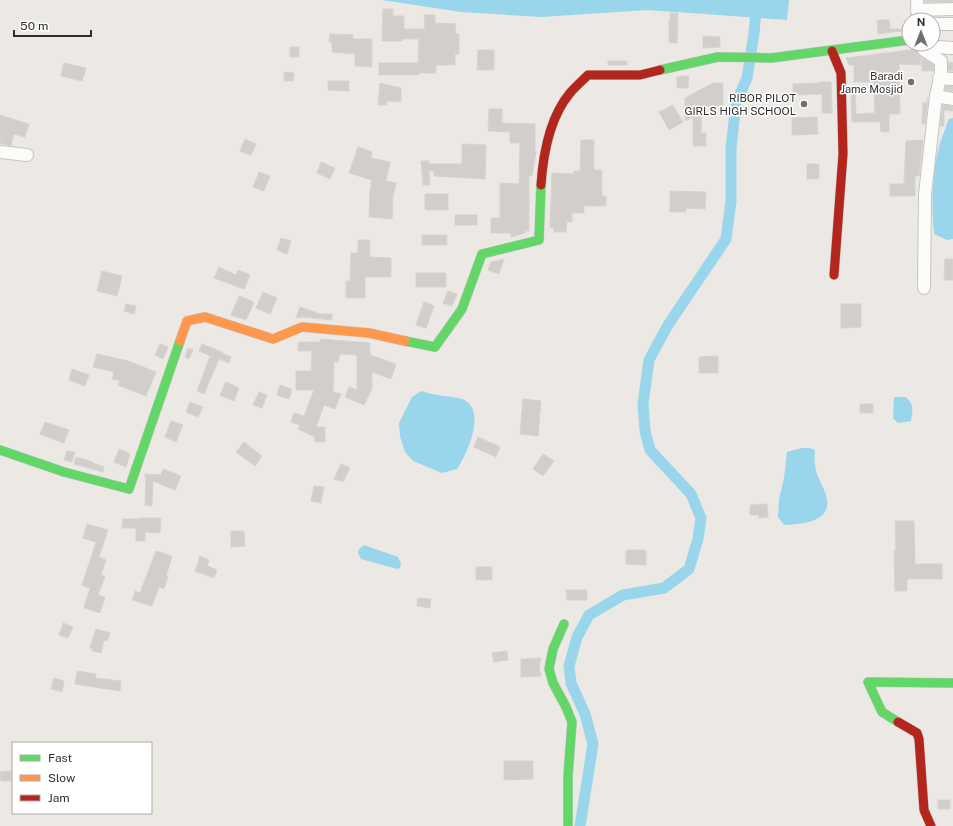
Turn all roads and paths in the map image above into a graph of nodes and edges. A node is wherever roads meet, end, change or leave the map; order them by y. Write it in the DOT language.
graph roads {
  1 [pos="953,9"];
  2 [pos="917,10"];
  3 [pos="941,24"];
  4 [pos="953,24"];
  5 [pos="901,41"];
  6 [pos="941,47"];
  7 [pos="953,48"];
  8 [pos="832,51"];
  9 [pos="927,52"];
  10 [pos="941,61"];
  11 [pos="953,62"];
  12 [pos="939,78"];
  13 [pos="953,79"];
  14 [pos="936,96"];
  15 [pos="953,99"];
  16 [pos="0,152"];
  17 [pos="27,155"];
  18 [pos="834,275"];
  19 [pos="924,288"];
  20 [pos="0,450"];
  21 [pos="564,624"];
  22 [pos="953,683"];
  23 [pos="568,826"];
  24 [pos="931,826"];
  1 -- 2 [label="street"];
  3 -- 4 [label="street"];
  5 -- 8 [label="street"];
  6 -- 7 [label="street"];
  8 -- 18 [label="street"];
  8 -- 20 [label="street"];
  9 -- 10 [label="street"];
  10 -- 11 [label="street"];
  10 -- 12 [label="street"];
  12 -- 13 [label="street"];
  12 -- 14 [label="street"];
  14 -- 15 [label="street"];
  14 -- 19 [label="street"];
  16 -- 17 [label="street"];
  21 -- 23 [label="street"];
  22 -- 24 [label="street"];
}
